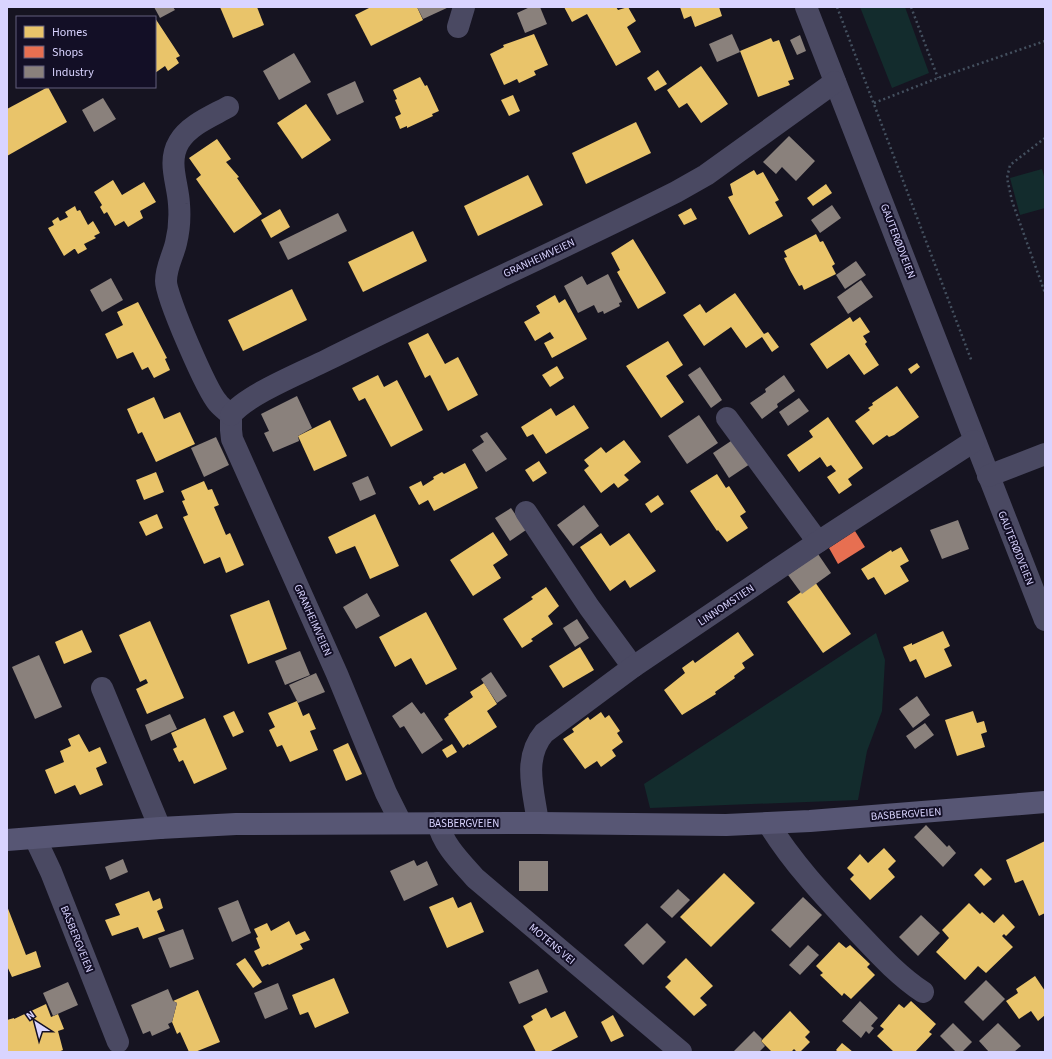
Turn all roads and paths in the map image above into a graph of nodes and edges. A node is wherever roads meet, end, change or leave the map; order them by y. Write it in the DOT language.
graph roads {
  1 [pos="806,7"];
  2 [pos="837,7"];
  3 [pos="911,7"];
  4 [pos="1045,41"];
  5 [pos="938,78"];
  6 [pos="835,82"];
  7 [pos="874,103"];
  8 [pos="228,107"];
  9 [pos="1045,138"];
  10 [pos="1045,294"];
  11 [pos="975,369"];
  12 [pos="231,415"];
  13 [pos="727,418"];
  14 [pos="974,441"];
  15 [pos="1045,454"];
  16 [pos="988,476"];
  17 [pos="526,512"];
  18 [pos="818,542"];
  19 [pos="1045,620"];
  20 [pos="633,667"];
  21 [pos="102,688"];
  22 [pos="1045,802"];
  23 [pos="401,823"];
  24 [pos="438,823"];
  25 [pos="538,823"];
  26 [pos="768,823"];
  27 [pos="160,828"];
  28 [pos="35,838"];
  29 [pos="7,840"];
  30 [pos="923,992"];
  31 [pos="118,1042"];
  32 [pos="681,1052"];
  1 -- 6 [label="street, GAUTERØDVEIEN"];
  2 -- 7 [label="path"];
  3 -- 5 [label="path"];
  4 -- 5 [label="path"];
  5 -- 7 [label="path"];
  6 -- 12 [label="street, GRANHEIMVEIEN"];
  6 -- 14 [label="street, GAUTERØDVEIEN"];
  7 -- 11 [label="path"];
  8 -- 12 [label="street"];
  9 -- 10 [label="path"];
  12 -- 23 [label="street, GRANHEIMVEIEN"];
  13 -- 18 [label="street"];
  14 -- 16 [label="street, GAUTERØDVEIEN"];
  14 -- 18 [label="street, LINNOMSTIEN"];
  15 -- 16 [label="street"];
  16 -- 19 [label="street, GAUTERØDVEIEN"];
  17 -- 20 [label="street"];
  18 -- 20 [label="street, LINNOMSTIEN"];
  20 -- 25 [label="street, LINNOMSTIEN"];
  21 -- 27 [label="street"];
  22 -- 26 [label="main road, BASBERGVEIEN"];
  23 -- 24 [label="main road, BASBERGVEIEN"];
  23 -- 27 [label="main road, BASBERGVEIEN"];
  24 -- 25 [label="main road, BASBERGVEIEN"];
  24 -- 32 [label="street, MOTENS VEI"];
  25 -- 26 [label="main road, BASBERGVEIEN"];
  26 -- 30 [label="street"];
  27 -- 28 [label="main road, BASBERGVEIEN"];
  28 -- 29 [label="main road, BASBERGVEIEN"];
  28 -- 31 [label="street, BASBERGVEIEN"];
}
